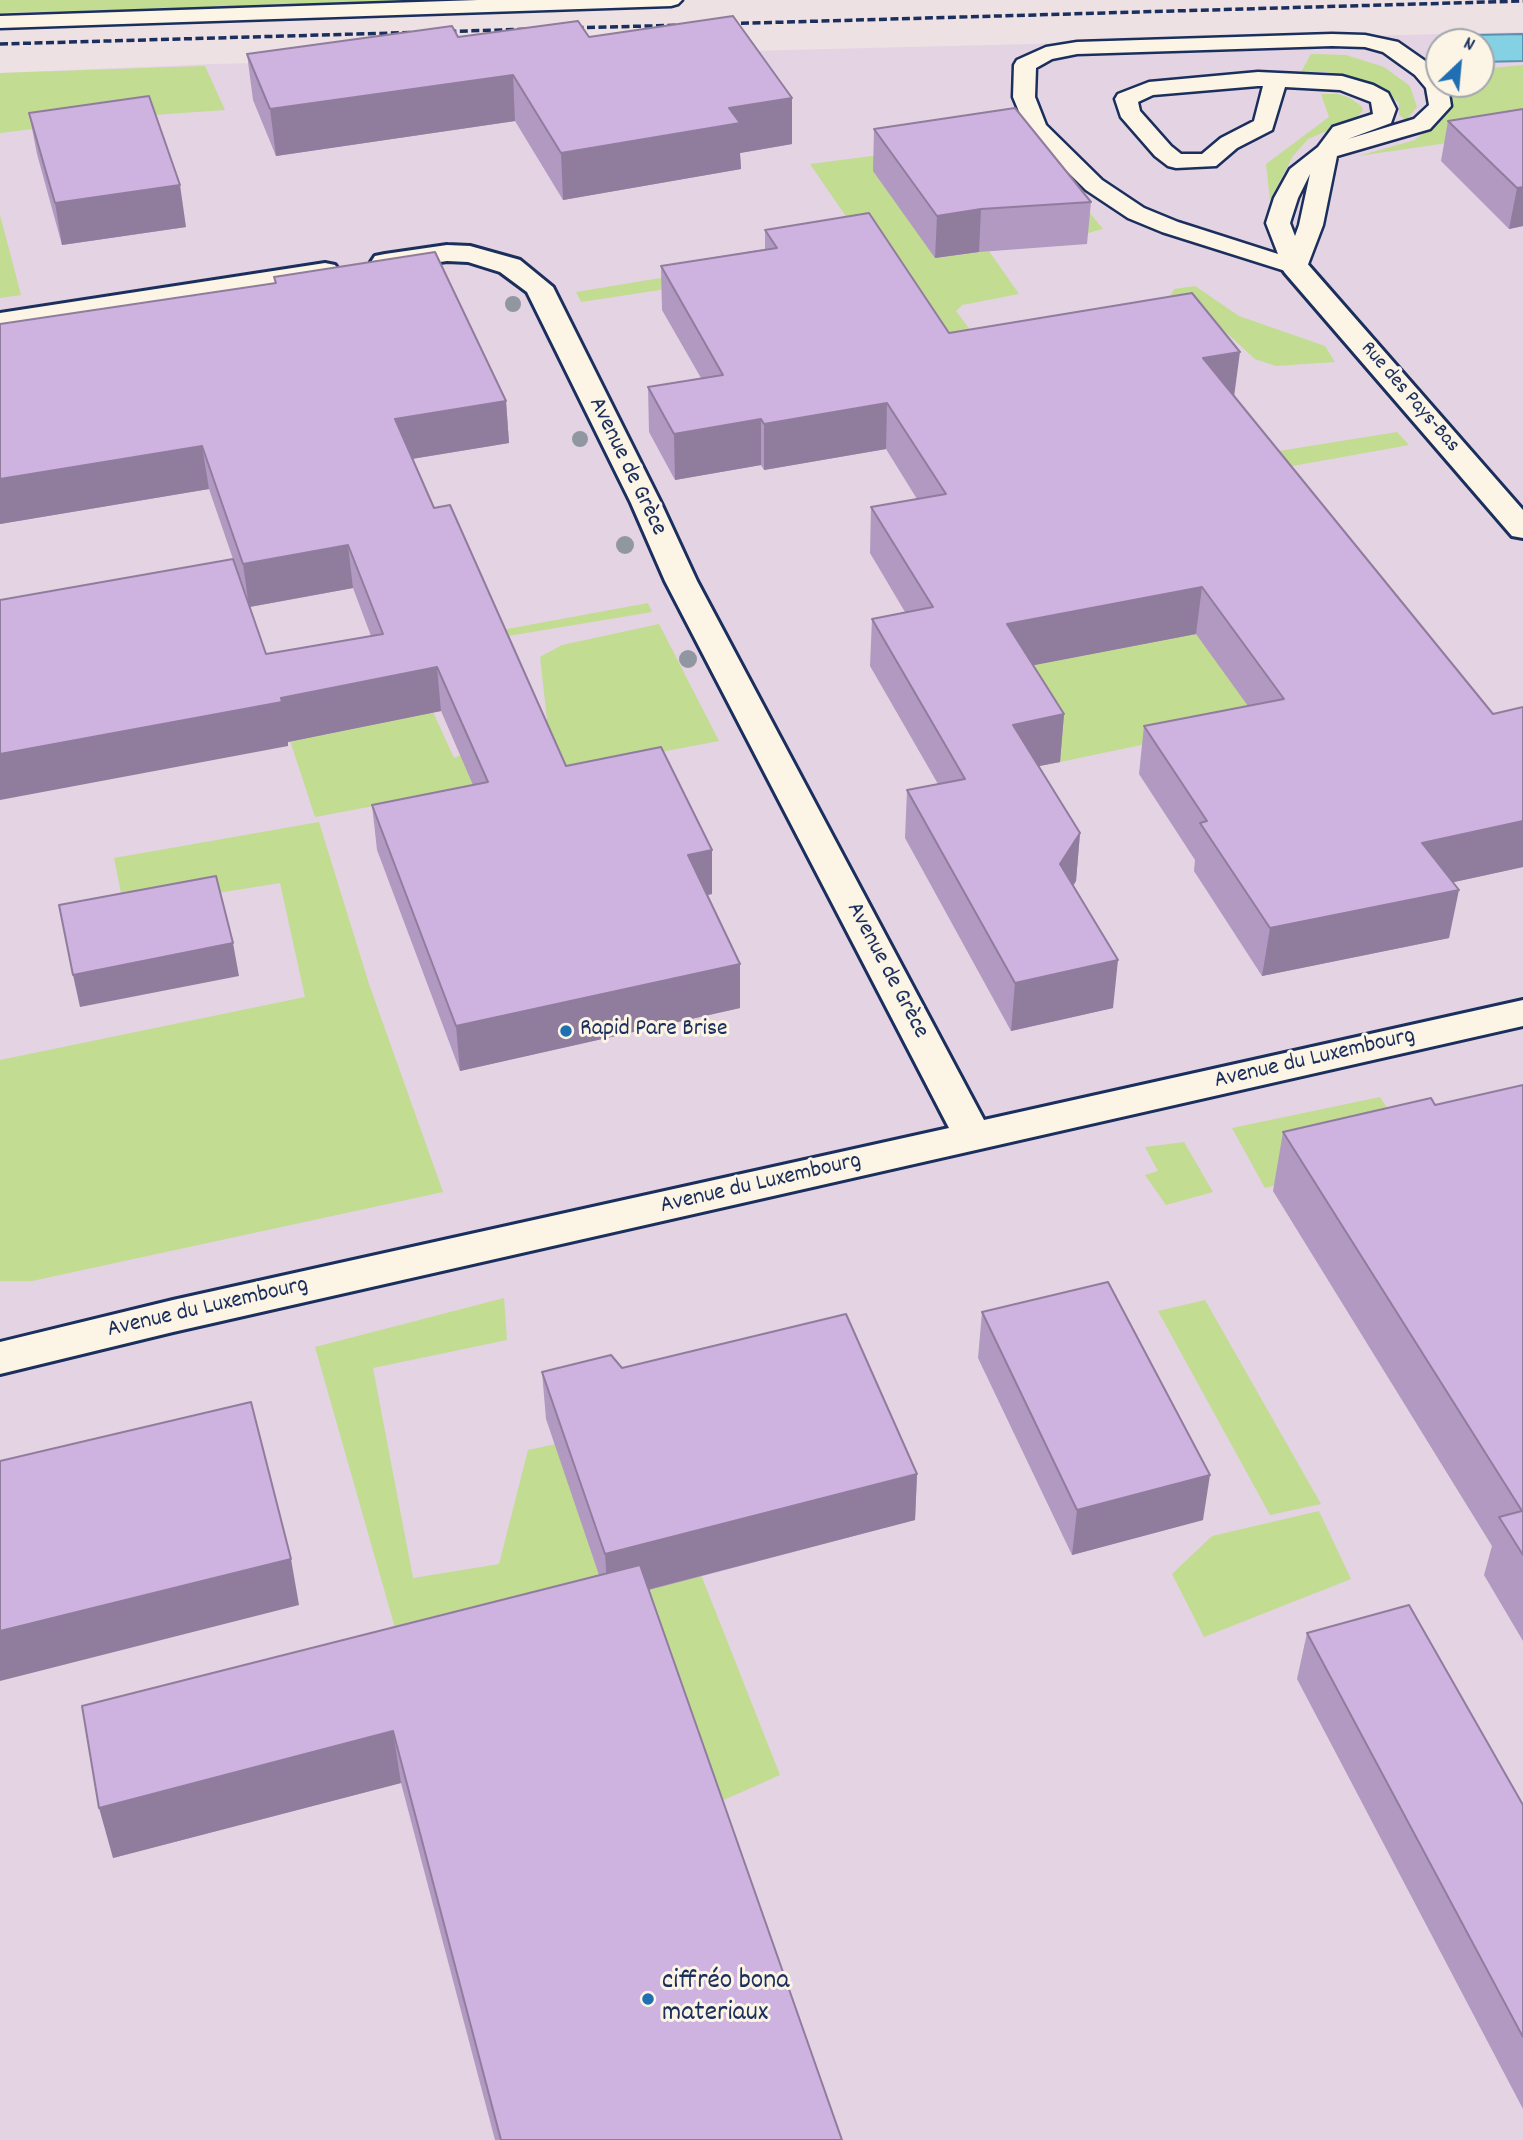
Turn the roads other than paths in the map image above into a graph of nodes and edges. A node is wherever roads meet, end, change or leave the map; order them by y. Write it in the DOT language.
graph roads {
  1 [pos="671,0"];
  2 [pos="0,22"];
  3 [pos="1276,80"];
  4 [pos="1326,152"];
  5 [pos="1295,267"];
  6 [pos="0,322"];
  7 [pos="1523,529"];
  8 [pos="1523,1013"];
  9 [pos="972,1136"];
  10 [pos="0,1357"];
  1 -- 2 [label="lane"];
  3 -- 3 [label="lane"];
  3 -- 4 [label="lane"];
  4 -- 5 [label="lane"];
  4 -- 5 [label="lane"];
  5 -- 7 [label="street, Rue des Pays-Bas"];
  6 -- 9 [label="street, Avenue de Grèce"];
  8 -- 9 [label="street, Avenue du Luxembourg"];
  9 -- 10 [label="street, Avenue du Luxembourg"];
}
